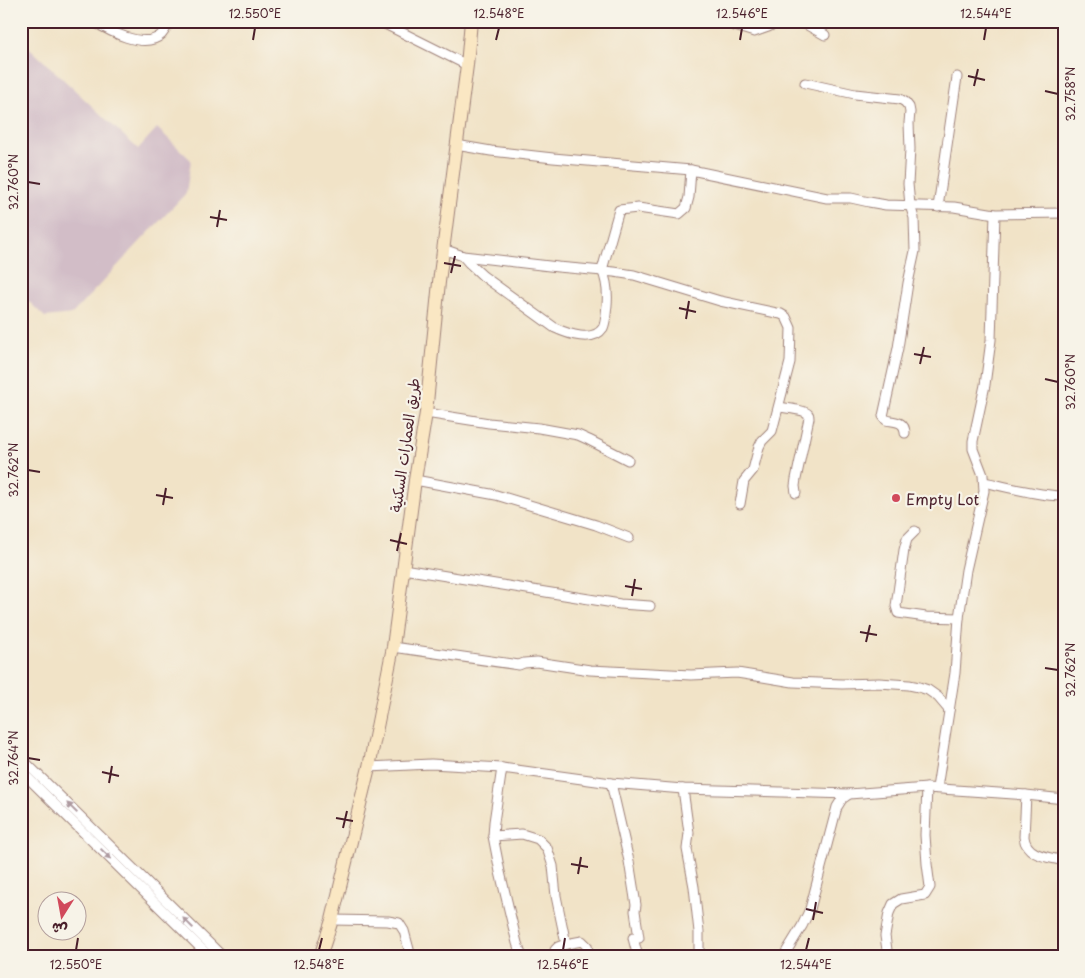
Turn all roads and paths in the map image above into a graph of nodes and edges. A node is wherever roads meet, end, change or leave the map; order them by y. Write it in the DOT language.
graph roads {
  1 [pos="93,21"];
  2 [pos="170,21"];
  3 [pos="379,21"];
  4 [pos="471,21"];
  5 [pos="719,21"];
  6 [pos="780,21"];
  7 [pos="800,21"];
  8 [pos="825,35"];
  9 [pos="467,65"];
  10 [pos="957,77"];
  11 [pos="805,83"];
  12 [pos="456,145"];
  13 [pos="690,170"];
  14 [pos="910,206"];
  15 [pos="938,207"];
  16 [pos="1064,213"];
  17 [pos="995,214"];
  18 [pos="443,249"];
  19 [pos="463,256"];
  20 [pos="602,270"];
  21 [pos="779,407"];
  22 [pos="426,413"];
  23 [pos="905,433"];
  24 [pos="628,460"];
  25 [pos="415,480"];
  26 [pos="984,482"];
  27 [pos="796,493"];
  28 [pos="1064,496"];
  29 [pos="740,504"];
  30 [pos="915,531"];
  31 [pos="628,538"];
  32 [pos="403,569"];
  33 [pos="650,606"];
  34 [pos="959,618"];
  35 [pos="393,647"];
  36 [pos="949,710"];
  37 [pos="21,758"];
  38 [pos="369,767"];
  39 [pos="502,768"];
  40 [pos="21,771"];
  41 [pos="611,783"];
  42 [pos="927,788"];
  43 [pos="937,788"];
  44 [pos="682,789"];
  45 [pos="849,794"];
  46 [pos="1026,795"];
  47 [pos="1064,799"];
  48 [pos="494,836"];
  49 [pos="1064,860"];
  50 [pos="332,920"];
  51 [pos="566,944"];
  52 [pos="210,957"];
  53 [pos="223,957"];
  54 [pos="320,957"];
  55 [pos="411,957"];
  56 [pos="522,957"];
  57 [pos="556,957"];
  58 [pos="589,957"];
  59 [pos="638,957"];
  60 [pos="699,957"];
  61 [pos="783,957"];
  62 [pos="888,957"];
  1 -- 2 [label="street"];
  3 -- 9 [label="street"];
  4 -- 9 [label="main road, طريق العمارات السكنية"];
  5 -- 6 [label="street"];
  7 -- 8 [label="street"];
  9 -- 12 [label="main road, طريق العمارات السكنية"];
  10 -- 15 [label="street"];
  11 -- 14 [label="street"];
  12 -- 13 [label="street"];
  12 -- 18 [label="main road, طريق العمارات السكنية"];
  13 -- 14 [label="street"];
  13 -- 20 [label="street"];
  14 -- 15 [label="street"];
  14 -- 23 [label="street"];
  15 -- 17 [label="street"];
  16 -- 17 [label="street"];
  17 -- 26 [label="street"];
  18 -- 19 [label="street"];
  18 -- 22 [label="main road, طريق العمارات السكنية"];
  19 -- 20 [label="street"];
  19 -- 20 [label="street"];
  20 -- 21 [label="street"];
  21 -- 27 [label="street"];
  21 -- 29 [label="street"];
  22 -- 24 [label="street"];
  22 -- 25 [label="main road, طريق العمارات السكنية"];
  25 -- 31 [label="street"];
  25 -- 32 [label="main road, طريق العمارات السكنية"];
  26 -- 28 [label="street"];
  26 -- 34 [label="street"];
  30 -- 34 [label="street"];
  32 -- 33 [label="street"];
  32 -- 35 [label="main road, طريق العمارات السكنية"];
  34 -- 36 [label="street"];
  35 -- 36 [label="street"];
  35 -- 38 [label="main road, طريق العمارات السكنية"];
  36 -- 43 [label="street"];
  53 -- 37 [label="street, one-way"];
  38 -- 39 [label="street"];
  38 -- 50 [label="main road, طريق العمارات السكنية"];
  39 -- 41 [label="street"];
  39 -- 48 [label="street"];
  40 -- 52 [label="street, one-way"];
  41 -- 44 [label="street"];
  41 -- 59 [label="street"];
  42 -- 43 [label="street"];
  42 -- 45 [label="street"];
  42 -- 62 [label="street"];
  43 -- 46 [label="street"];
  44 -- 45 [label="street"];
  44 -- 60 [label="street"];
  45 -- 61 [label="street"];
  46 -- 47 [label="street"];
  46 -- 49 [label="street"];
  48 -- 51 [label="street"];
  48 -- 56 [label="street"];
  50 -- 54 [label="main road, طريق العمارات السكنية"];
  50 -- 55 [label="street"];
  51 -- 57 [label="street"];
  51 -- 58 [label="street"];
}
